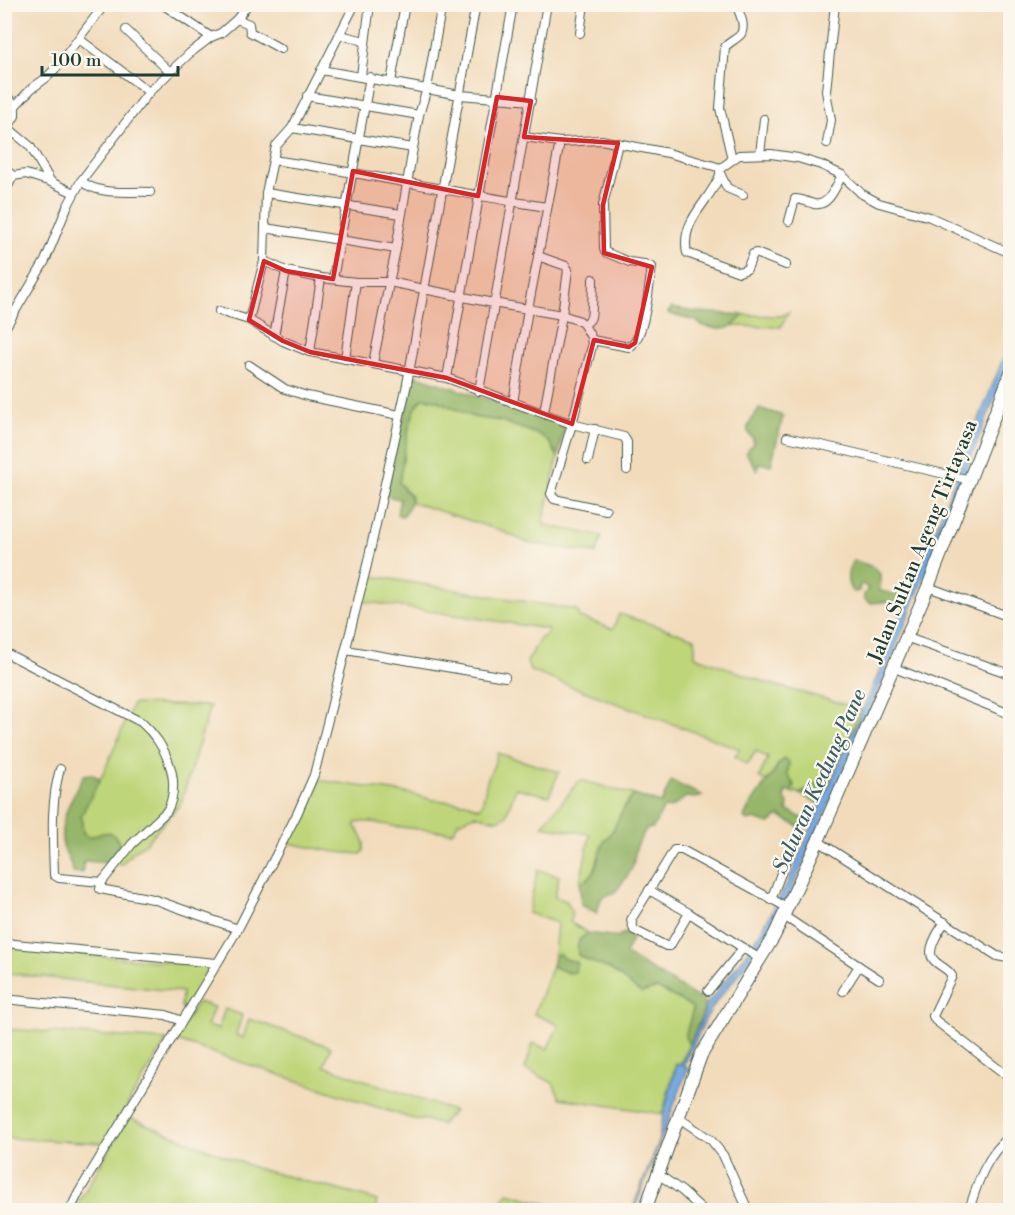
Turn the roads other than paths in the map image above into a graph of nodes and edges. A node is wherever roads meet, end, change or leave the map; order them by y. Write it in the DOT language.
graph roads {
  1 [pos="105,4"];
  2 [pos="162,4"];
  3 [pos="248,4"];
  4 [pos="355,4"];
  5 [pos="370,4"];
  6 [pos="405,4"];
  7 [pos="441,4"];
  8 [pos="476,4"];
  9 [pos="513,4"];
  10 [pos="547,4"];
  11 [pos="584,4"];
  12 [pos="736,4"];
  13 [pos="835,4"];
  14 [pos="237,19"];
  15 [pos="126,30"];
  16 [pos="580,33"];
  17 [pos="340,35"];
  18 [pos="211,37"];
  19 [pos="79,39"];
  20 [pos="365,41"];
  21 [pos="281,49"];
  22 [pos="321,70"];
  23 [pos="170,72"];
  24 [pos="361,76"];
  25 [pos="370,77"];
  26 [pos="391,82"];
  27 [pos="428,88"];
  28 [pos="4,92"];
  29 [pos="149,92"];
  30 [pos="460,95"];
  31 [pos="307,96"];
  32 [pos="497,97"];
  33 [pos="531,101"];
  34 [pos="15,106"];
  35 [pos="364,106"];
  36 [pos="419,115"];
  37 [pos="764,119"];
  38 [pos="292,128"];
  39 [pos="13,132"];
  40 [pos="524,137"];
  41 [pos="359,138"];
  42 [pos="560,142"];
  43 [pos="618,143"];
  44 [pos="827,143"];
  45 [pos="4,145"];
  46 [pos="413,148"];
  47 [pos="760,154"];
  48 [pos="732,159"];
  49 [pos="273,160"];
  50 [pos="4,168"];
  51 [pos="353,171"];
  52 [pos="721,172"];
  53 [pos="842,175"];
  54 [pos="13,176"];
  55 [pos="81,181"];
  56 [pos="51,182"];
  57 [pos="406,183"];
  58 [pos="443,190"];
  59 [pos="150,192"];
  60 [pos="74,193"];
  61 [pos="266,193"];
  62 [pos="4,194"];
  63 [pos="743,195"];
  64 [pos="478,196"];
  65 [pos="512,201"];
  66 [pos="346,205"];
  67 [pos="547,207"];
  68 [pos="401,214"];
  69 [pos="789,221"];
  70 [pos="265,228"];
  71 [pos="340,238"];
  72 [pos="396,249"];
  73 [pos="1011,253"];
  74 [pos="538,256"];
  75 [pos="264,261"];
  76 [pos="786,265"];
  77 [pos="286,271"];
  78 [pos="321,278"];
  79 [pos="333,279"];
  80 [pos="593,279"];
  81 [pos="356,282"];
  82 [pos="389,282"];
  83 [pos="424,289"];
  84 [pos="461,297"];
  85 [pos="493,303"];
  86 [pos="528,309"];
  87 [pos="219,311"];
  88 [pos="562,315"];
  89 [pos="249,320"];
  90 [pos="584,324"];
  91 [pos="4,330"];
  92 [pos="274,336"];
  93 [pos="592,340"];
  94 [pos="310,352"];
  95 [pos="345,359"];
  96 [pos="373,363"];
  97 [pos="249,365"];
  98 [pos="410,371"];
  99 [pos="1011,375"];
  100 [pos="447,378"];
  101 [pos="479,391"];
  102 [pos="513,403"];
  103 [pos="544,412"];
  104 [pos="399,415"];
  105 [pos="572,424"];
  106 [pos="595,429"];
  107 [pos="787,437"];
  108 [pos="588,460"];
  109 [pos="627,470"];
  110 [pos="968,479"];
  111 [pos="606,510"];
  112 [pos="928,587"];
  113 [pos="1011,617"];
  114 [pos="905,637"];
  115 [pos="346,650"];
  116 [pos="4,652"];
  117 [pos="892,667"];
  118 [pos="1011,674"];
  119 [pos="504,678"];
  120 [pos="1011,714"];
  121 [pos="60,769"];
  122 [pos="818,841"];
  123 [pos="787,857"];
  124 [pos="102,882"];
  125 [pos="649,890"];
  126 [pos="773,901"];
  127 [pos="786,910"];
  128 [pos="689,913"];
  129 [pos="945,922"];
  130 [pos="238,929"];
  131 [pos="4,943"];
  132 [pos="745,949"];
  133 [pos="1011,955"];
  134 [pos="758,958"];
  135 [pos="216,963"];
  136 [pos="859,966"];
  137 [pos="879,979"];
  138 [pos="708,991"];
  139 [pos="843,991"];
  140 [pos="4,999"];
  141 [pos="182,1021"];
  142 [pos="1011,1078"];
  143 [pos="679,1118"];
  144 [pos="1011,1136"];
  145 [pos="658,1174"];
  146 [pos="70,1210"];
  147 [pos="645,1210"];
  148 [pos="703,1210"];
  149 [pos="748,1210"];
  150 [pos="969,1210"];
  1 -- 19 [label="street"];
  2 -- 18 [label="street"];
  3 -- 14 [label="street"];
  4 -- 17 [label="street"];
  5 -- 20 [label="street"];
  6 -- 26 [label="street"];
  7 -- 27 [label="street"];
  8 -- 30 [label="street"];
  9 -- 32 [label="street"];
  10 -- 33 [label="street"];
  11 -- 16 [label="street"];
  12 -- 48 [label="street"];
  13 -- 44 [label="street"];
  14 -- 18 [label="street"];
  14 -- 21 [label="street"];
  15 -- 23 [label="street"];
  17 -- 20 [label="street"];
  17 -- 22 [label="street"];
  18 -- 23 [label="street"];
  19 -- 29 [label="street"];
  19 -- 34 [label="street"];
  20 -- 24 [label="street"];
  22 -- 24 [label="street"];
  22 -- 31 [label="street"];
  23 -- 29 [label="street"];
  24 -- 25 [label="street"];
  25 -- 26 [label="street"];
  25 -- 35 [label="street"];
  26 -- 27 [label="street"];
  27 -- 30 [label="street"];
  27 -- 36 [label="street"];
  28 -- 34 [label="street"];
  29 -- 55 [label="street"];
  30 -- 32 [label="street"];
  30 -- 58 [label="street"];
  31 -- 35 [label="street"];
  31 -- 38 [label="street"];
  32 -- 33 [label="street"];
  32 -- 64 [label="street"];
  33 -- 40 [label="street"];
  34 -- 39 [label="street"];
  35 -- 36 [label="street"];
  35 -- 41 [label="street"];
  36 -- 46 [label="street"];
  37 -- 47 [label="street"];
  38 -- 41 [label="street"];
  38 -- 49 [label="street"];
  39 -- 45 [label="street"];
  39 -- 56 [label="street"];
  40 -- 42 [label="street"];
  40 -- 65 [label="street"];
  41 -- 46 [label="street"];
  41 -- 51 [label="street"];
  42 -- 43 [label="street"];
  42 -- 67 [label="street"];
  43 -- 52 [label="street"];
  43 -- 93 [label="street"];
  46 -- 57 [label="street"];
  47 -- 48 [label="street"];
  47 -- 53 [label="street"];
  48 -- 52 [label="street"];
  49 -- 51 [label="street"];
  49 -- 61 [label="street"];
  50 -- 54 [label="street"];
  51 -- 57 [label="street"];
  51 -- 66 [label="street"];
  52 -- 63 [label="street"];
  52 -- 76 [label="street"];
  53 -- 69 [label="street"];
  53 -- 73 [label="street"];
  54 -- 56 [label="street"];
  54 -- 62 [label="street"];
  55 -- 59 [label="street"];
  55 -- 60 [label="street"];
  56 -- 60 [label="street"];
  57 -- 58 [label="street"];
  57 -- 68 [label="street"];
  58 -- 64 [label="street"];
  58 -- 83 [label="street"];
  60 -- 91 [label="street"];
  61 -- 66 [label="street"];
  61 -- 70 [label="street"];
  64 -- 65 [label="street"];
  64 -- 84 [label="street"];
  65 -- 67 [label="street"];
  65 -- 85 [label="street"];
  66 -- 68 [label="street"];
  66 -- 71 [label="street"];
  67 -- 74 [label="street"];
  68 -- 72 [label="street"];
  70 -- 71 [label="street"];
  70 -- 75 [label="street"];
  71 -- 72 [label="street"];
  71 -- 79 [label="street"];
  72 -- 82 [label="street"];
  74 -- 86 [label="street"];
  74 -- 88 [label="street"];
  75 -- 77 [label="street"];
  75 -- 89 [label="street"];
  77 -- 78 [label="street"];
  77 -- 92 [label="street"];
  78 -- 79 [label="street"];
  78 -- 94 [label="street"];
  79 -- 81 [label="street"];
  80 -- 90 [label="street"];
  81 -- 82 [label="street"];
  81 -- 95 [label="street"];
  82 -- 83 [label="street"];
  82 -- 96 [label="street"];
  83 -- 84 [label="street"];
  83 -- 98 [label="street"];
  84 -- 85 [label="street"];
  84 -- 100 [label="street"];
  85 -- 86 [label="street"];
  85 -- 101 [label="street"];
  86 -- 88 [label="street"];
  86 -- 102 [label="street"];
  87 -- 89 [label="street"];
  88 -- 90 [label="street"];
  88 -- 103 [label="street"];
  89 -- 92 [label="street"];
  90 -- 93 [label="street"];
  92 -- 94 [label="street"];
  93 -- 105 [label="street"];
  94 -- 95 [label="street"];
  95 -- 96 [label="street"];
  96 -- 98 [label="street"];
  97 -- 104 [label="street"];
  98 -- 100 [label="street"];
  98 -- 104 [label="street"];
  99 -- 110 [label="main road, Jalan Sultan Ageng Tirtayasa"];
  100 -- 101 [label="street"];
  101 -- 102 [label="street"];
  102 -- 103 [label="street"];
  103 -- 105 [label="street"];
  104 -- 115 [label="street"];
  105 -- 106 [label="street"];
  105 -- 111 [label="street"];
  106 -- 108 [label="street"];
  106 -- 109 [label="street"];
  107 -- 110 [label="street"];
  110 -- 112 [label="main road, Jalan Sultan Ageng Tirtayasa"];
  112 -- 113 [label="street"];
  112 -- 114 [label="main road, Jalan Sultan Ageng Tirtayasa"];
  114 -- 117 [label="main road, Jalan Sultan Ageng Tirtayasa"];
  114 -- 118 [label="street"];
  115 -- 119 [label="street"];
  115 -- 130 [label="street"];
  116 -- 124 [label="street"];
  117 -- 120 [label="street"];
  117 -- 122 [label="main road, Jalan Sultan Ageng Tirtayasa"];
  121 -- 124 [label="street"];
  122 -- 127 [label="main road, Jalan Sultan Ageng Tirtayasa"];
  122 -- 129 [label="street"];
  123 -- 126 [label="street"];
  124 -- 130 [label="street"];
  125 -- 126 [label="street"];
  125 -- 128 [label="street"];
  125 -- 128 [label="street"];
  126 -- 127 [label="street"];
  127 -- 134 [label="main road, Jalan Sultan Ageng Tirtayasa"];
  127 -- 136 [label="street"];
  128 -- 132 [label="street"];
  129 -- 133 [label="street"];
  129 -- 142 [label="street"];
  130 -- 135 [label="street"];
  131 -- 135 [label="street"];
  132 -- 134 [label="street"];
  132 -- 138 [label="street"];
  134 -- 143 [label="main road, Jalan Sultan Ageng Tirtayasa"];
  135 -- 141 [label="street"];
  136 -- 137 [label="street"];
  136 -- 139 [label="street"];
  140 -- 141 [label="street"];
  141 -- 146 [label="street"];
  143 -- 145 [label="main road, Jalan Sultan Ageng Tirtayasa"];
  143 -- 149 [label="street"];
  144 -- 150 [label="street"];
  145 -- 147 [label="main road, Jalan Sultan Ageng Tirtayasa"];
  145 -- 148 [label="street"];
}
